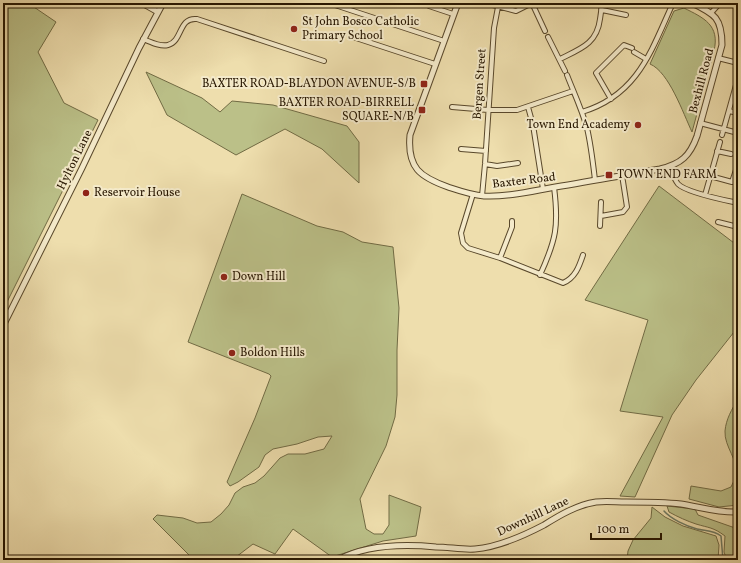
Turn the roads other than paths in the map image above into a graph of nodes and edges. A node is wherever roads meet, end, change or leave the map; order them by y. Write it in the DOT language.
graph roads {
  1 [pos="142,3"];
  2 [pos="163,3"];
  3 [pos="329,3"];
  4 [pos="458,3"];
  5 [pos="485,3"];
  6 [pos="532,3"];
  7 [pos="601,3"];
  8 [pos="673,3"];
  9 [pos="692,3"];
  10 [pos="720,3"];
  11 [pos="429,6"];
  12 [pos="498,7"];
  13 [pos="602,10"];
  14 [pos="158,12"];
  15 [pos="711,13"];
  16 [pos="453,14"];
  17 [pos="626,15"];
  18 [pos="545,31"];
  19 [pos="548,37"];
  20 [pos="353,38"];
  21 [pos="143,39"];
  22 [pos="444,41"];
  23 [pos="718,58"];
  24 [pos="560,59"];
  25 [pos="646,59"];
  26 [pos="324,61"];
  27 [pos="738,63"];
  28 [pos="436,64"];
  29 [pos="736,85"];
  30 [pos="573,91"];
  31 [pos="611,99"];
  32 [pos="452,107"];
  33 [pos="528,107"];
  34 [pos="488,110"];
  35 [pos="730,111"];
  36 [pos="582,112"];
  37 [pos="738,113"];
  38 [pos="700,123"];
  39 [pos="724,129"];
  40 [pos="738,133"];
  41 [pos="722,135"];
  42 [pos="720,142"];
  43 [pos="461,149"];
  44 [pos="486,151"];
  45 [pos="717,151"];
  46 [pos="731,154"];
  47 [pos="518,163"];
  48 [pos="485,164"];
  49 [pos="670,167"];
  50 [pos="737,167"];
  51 [pos="622,175"];
  52 [pos="710,176"];
  53 [pos="595,180"];
  54 [pos="554,187"];
  55 [pos="543,189"];
  56 [pos="473,194"];
  57 [pos="705,195"];
  58 [pos="482,196"];
  59 [pos="601,202"];
  60 [pos="738,203"];
  61 [pos="601,216"];
  62 [pos="512,220"];
  63 [pos="718,222"];
  64 [pos="600,226"];
  65 [pos="738,227"];
  66 [pos="583,255"];
  67 [pos="500,258"];
  68 [pos="540,275"];
  69 [pos="3,326"];
  70 [pos="738,512"];
  71 [pos="338,560"];
  1 -- 14 [label="street"];
  2 -- 14 [label="street, Hylton Lane"];
  3 -- 22 [label="street"];
  4 -- 16 [label="street, Baxter Road"];
  5 -- 12 [label="street"];
  6 -- 12 [label="street"];
  6 -- 18 [label="street"];
  7 -- 13 [label="street"];
  8 -- 25 [label="street"];
  9 -- 15 [label="street, Bexhill Road"];
  10 -- 15 [label="street"];
  11 -- 16 [label="street"];
  12 -- 34 [label="street, Bergen Street"];
  13 -- 17 [label="street"];
  13 -- 24 [label="street"];
  14 -- 21 [label="street, Hylton Lane"];
  15 -- 23 [label="street, Bexhill Road"];
  16 -- 22 [label="street, Baxter Road"];
  19 -- 24 [label="street"];
  20 -- 28 [label="street"];
  21 -- 26 [label="street"];
  21 -- 69 [label="street, Hylton Lane"];
  22 -- 28 [label="street, Baxter Road"];
  23 -- 27 [label="street"];
  23 -- 38 [label="street, Bexhill Road"];
  24 -- 30 [label="street"];
  25 -- 31 [label="street"];
  25 -- 31 [label="street"];
  28 -- 56 [label="street, Baxter Road"];
  29 -- 35 [label="street"];
  30 -- 33 [label="street"];
  30 -- 36 [label="street"];
  31 -- 36 [label="street"];
  32 -- 34 [label="street"];
  33 -- 34 [label="street"];
  33 -- 55 [label="street"];
  34 -- 44 [label="street, Bergen Street"];
  35 -- 37 [label="street"];
  35 -- 39 [label="street"];
  36 -- 53 [label="street"];
  38 -- 39 [label="street"];
  38 -- 49 [label="street, Bexhill Road"];
  39 -- 40 [label="street"];
  39 -- 41 [label="street"];
  42 -- 45 [label="street"];
  43 -- 44 [label="street"];
  44 -- 48 [label="street, Bergen Street"];
  45 -- 46 [label="street"];
  45 -- 52 [label="street"];
  47 -- 48 [label="street"];
  48 -- 58 [label="street, Bergen Street"];
  49 -- 51 [label="street, Baxter Road"];
  49 -- 57 [label="street"];
  50 -- 52 [label="street"];
  51 -- 53 [label="street, Baxter Road"];
  51 -- 61 [label="street"];
  52 -- 57 [label="street"];
  53 -- 54 [label="street, Baxter Road"];
  54 -- 55 [label="street, Baxter Road"];
  54 -- 68 [label="street"];
  55 -- 58 [label="street, Baxter Road"];
  56 -- 58 [label="street, Baxter Road"];
  56 -- 67 [label="street"];
  57 -- 60 [label="street"];
  59 -- 61 [label="street"];
  61 -- 64 [label="street"];
  62 -- 67 [label="street"];
  63 -- 65 [label="street"];
  66 -- 68 [label="street"];
  67 -- 68 [label="street"];
  70 -- 71 [label="street, Downhill Lane"];
}
